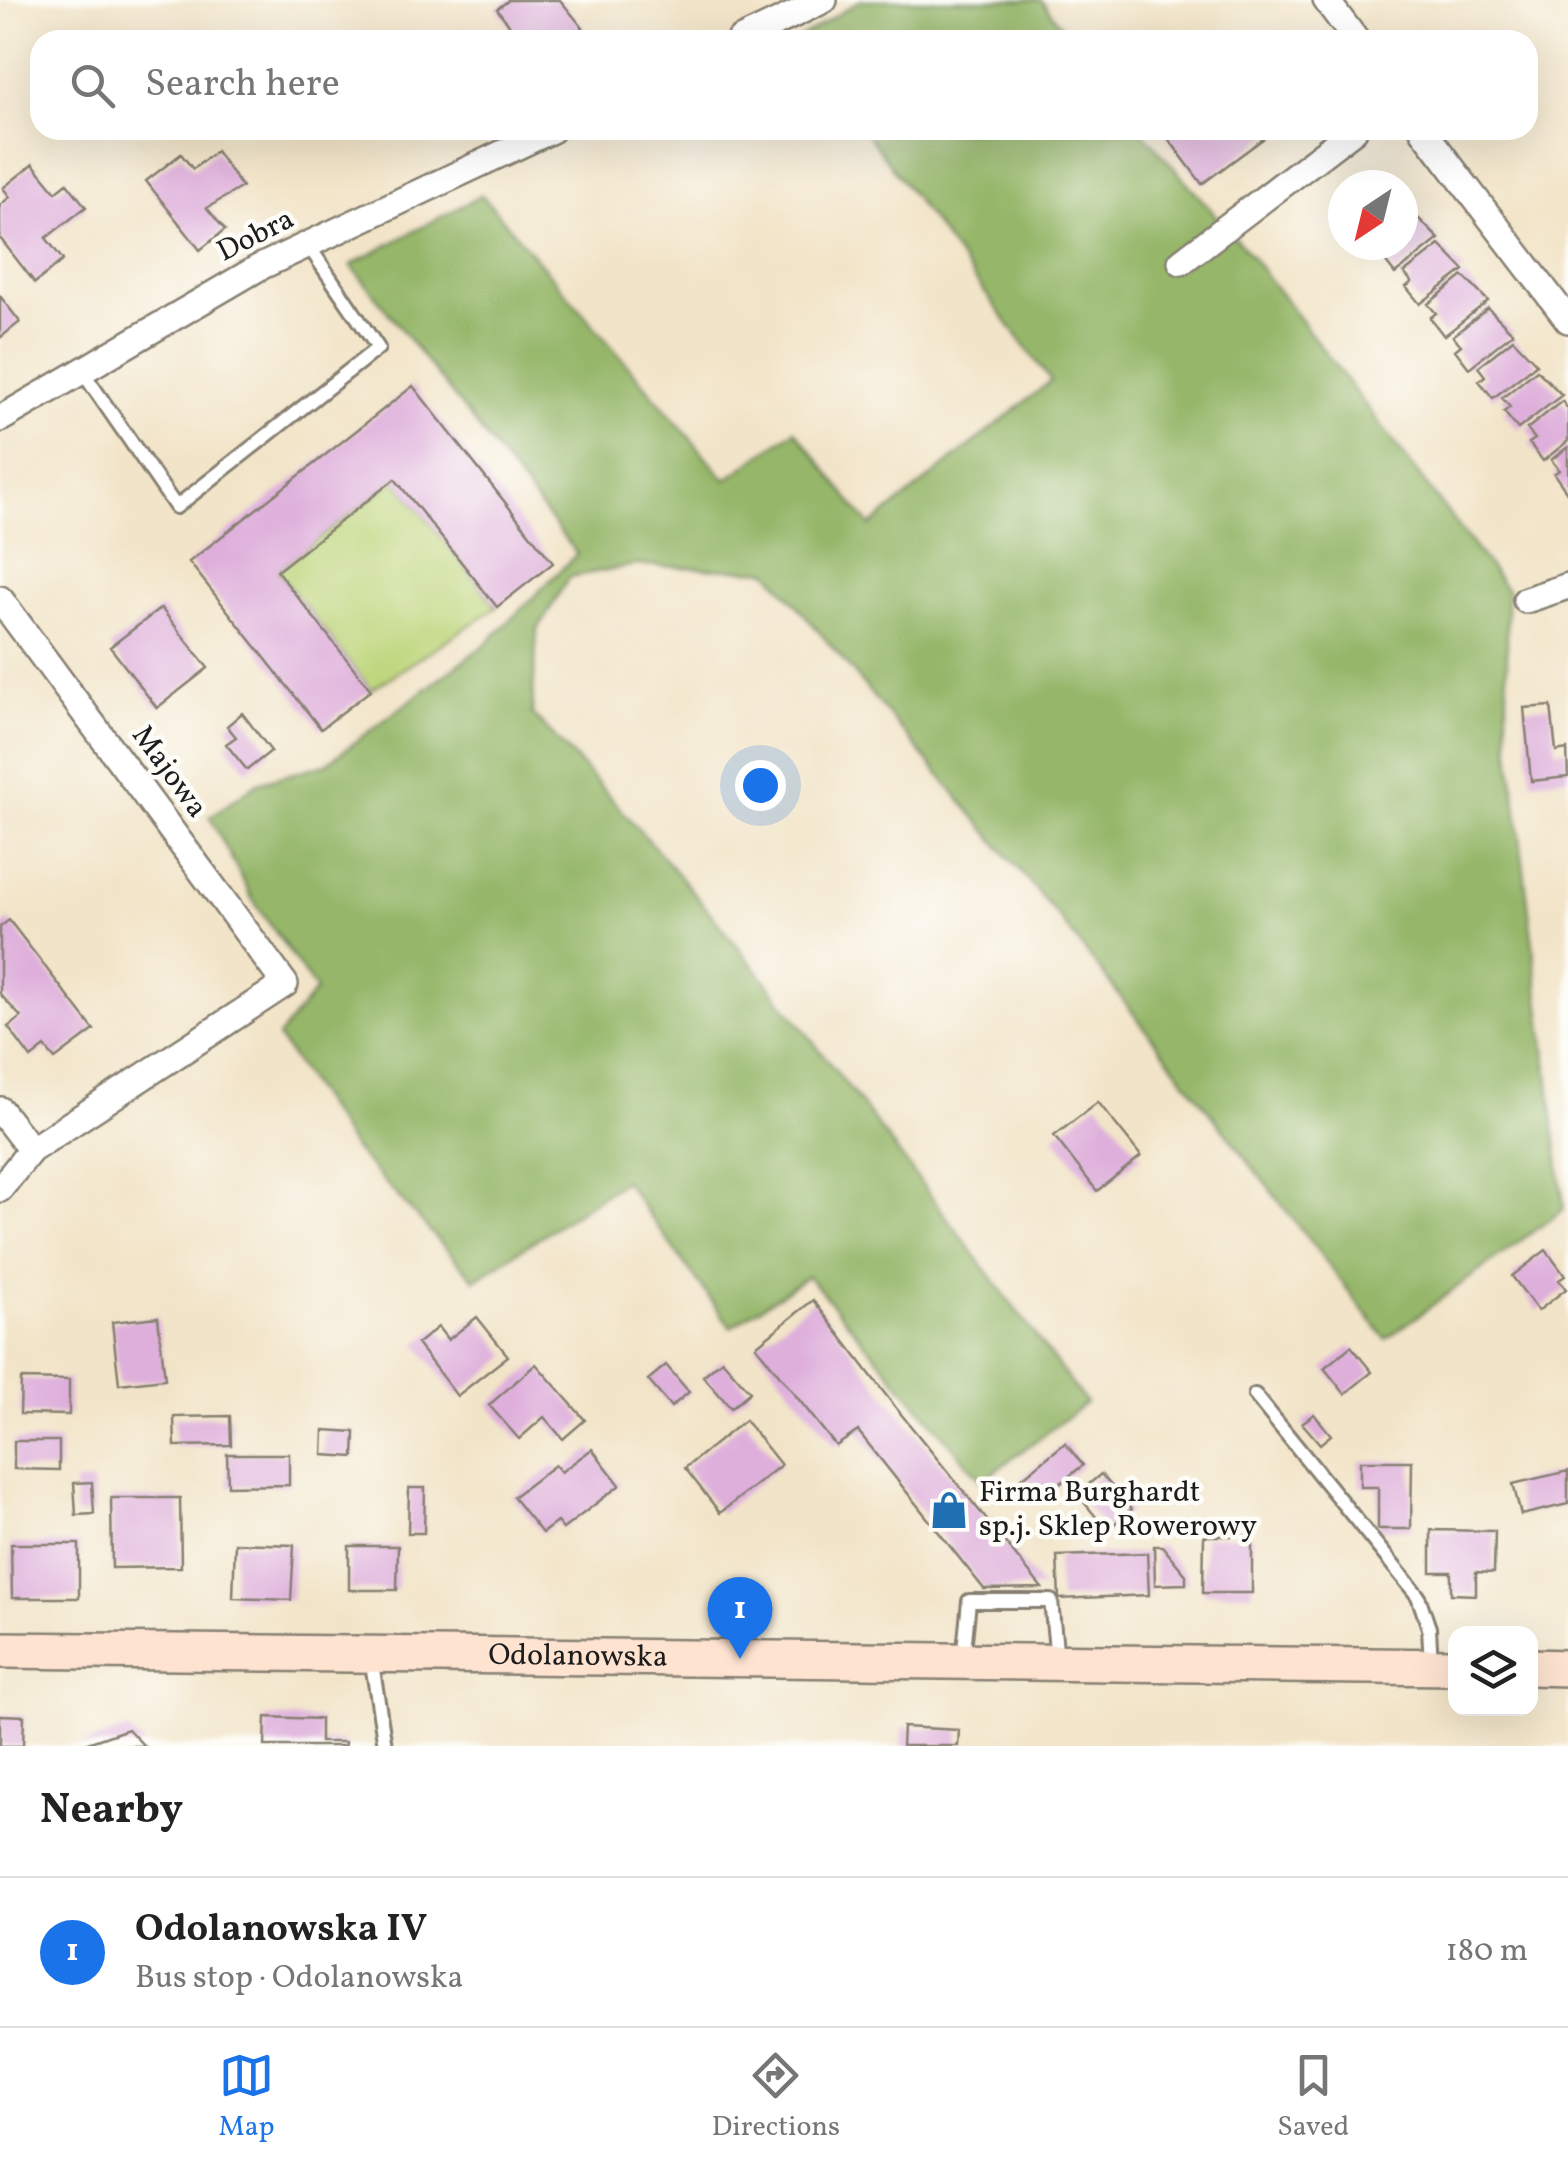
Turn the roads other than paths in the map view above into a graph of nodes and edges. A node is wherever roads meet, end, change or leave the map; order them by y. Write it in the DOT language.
graph roads {
  1 [pos="824,0"];
  2 [pos="1326,0"];
  3 [pos="761,30"];
  4 [pos="1348,30"];
  5 [pos="531,140"];
  6 [pos="1341,140"];
  7 [pos="1431,140"];
  8 [pos="308,245"];
  9 [pos="1181,262"];
  10 [pos="1568,320"];
  11 [pos="82,371"];
  12 [pos="0,419"];
  13 [pos="1568,586"];
  14 [pos="0,599"];
  15 [pos="1526,600"];
  16 [pos="0,1110"];
  17 [pos="31,1150"];
  18 [pos="0,1189"];
  19 [pos="1255,1395"];
  20 [pos="0,1650"];
  21 [pos="371,1654"];
  22 [pos="962,1661"];
  23 [pos="1057,1662"];
  24 [pos="1444,1667"];
  25 [pos="1538,1668"];
  26 [pos="1568,1668"];
  27 [pos="386,1746"];
  1 -- 3 [label="street"];
  2 -- 4 [label="street"];
  5 -- 8 [label="street, Dobra"];
  6 -- 9 [label="street"];
  7 -- 10 [label="street"];
  8 -- 11 [label="street, Dobra"];
  8 -- 11 [label="lane"];
  11 -- 12 [label="street, Dobra"];
  13 -- 15 [label="street"];
  14 -- 17 [label="street, Majowa"];
  16 -- 17 [label="street"];
  17 -- 18 [label="street"];
  19 -- 24 [label="lane"];
  20 -- 21 [label="main road, Odolanowska"];
  21 -- 22 [label="main road, Odolanowska"];
  21 -- 27 [label="lane"];
  22 -- 23 [label="main road, Odolanowska"];
  22 -- 23 [label="lane"];
  23 -- 24 [label="main road, Odolanowska"];
  25 -- 26 [label="main road"];
}
